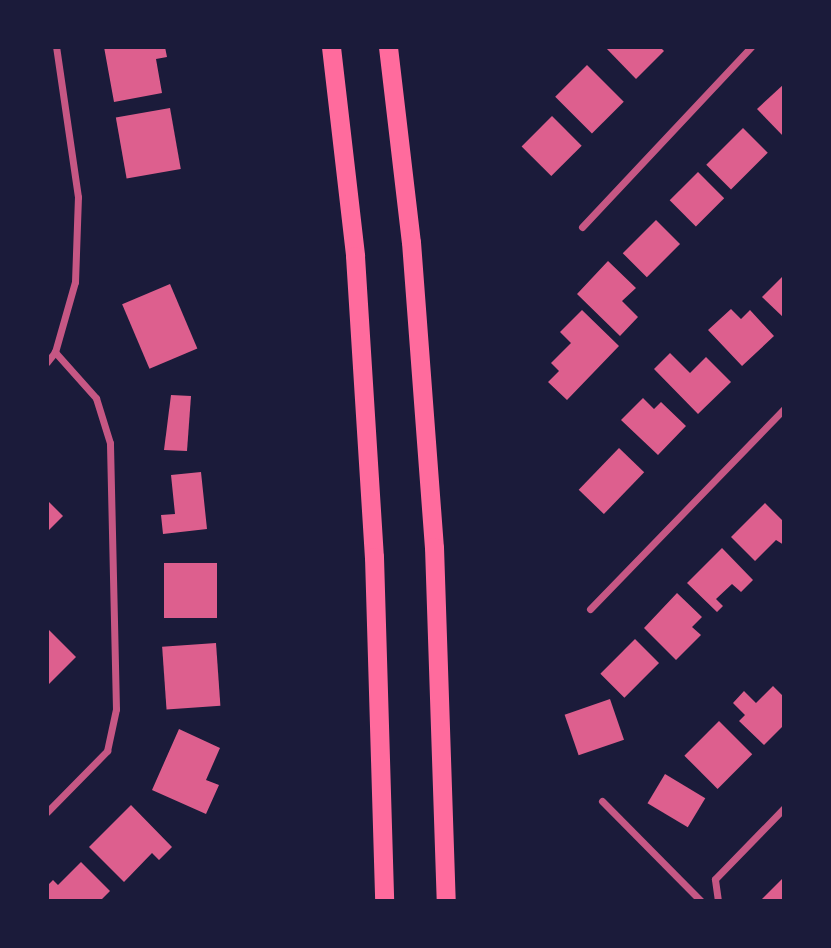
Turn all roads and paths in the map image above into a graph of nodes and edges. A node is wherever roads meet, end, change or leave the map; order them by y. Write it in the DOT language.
graph roads {
  1 [pos="56,47"];
  2 [pos="331,47"];
  3 [pos="388,47"];
  4 [pos="751,47"];
  5 [pos="582,227"];
  6 [pos="55,352"];
  7 [pos="47,362"];
  8 [pos="784,409"];
  9 [pos="590,609"];
  10 [pos="602,801"];
  11 [pos="784,808"];
  12 [pos="47,812"];
  13 [pos="384,901"];
  14 [pos="446,901"];
  15 [pos="701,901"];
  16 [pos="718,901"];
  1 -- 6 [label="street"];
  2 -- 13 [label="highway"];
  3 -- 14 [label="highway"];
  4 -- 5 [label="street"];
  6 -- 7 [label="street"];
  6 -- 12 [label="street"];
  8 -- 9 [label="street"];
  10 -- 15 [label="street"];
  11 -- 16 [label="street"];
}
